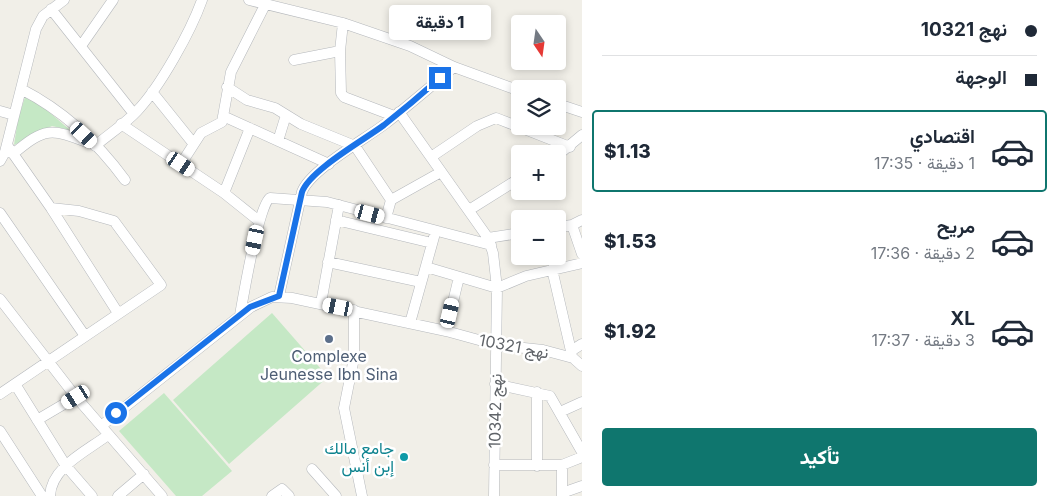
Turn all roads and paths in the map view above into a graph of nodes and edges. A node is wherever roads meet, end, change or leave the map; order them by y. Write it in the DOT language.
graph roads {
  1 [pos="64,0"];
  2 [pos="112,0"];
  3 [pos="202,0"];
  4 [pos="249,0"];
  5 [pos="264,5"];
  6 [pos="51,9"];
  7 [pos="343,23"];
  8 [pos="81,46"];
  9 [pos="340,51"];
  10 [pos="294,60"];
  11 [pos="454,67"];
  12 [pos="227,86"];
  13 [pos="511,88"];
  14 [pos="21,89"];
  15 [pos="152,92"];
  16 [pos="566,107"];
  17 [pos="0,112"];
  18 [pos="582,112"];
  19 [pos="134,114"];
  20 [pos="397,114"];
  21 [pos="14,115"];
  22 [pos="286,115"];
  23 [pos="223,116"];
  24 [pos="121,124"];
  25 [pos="250,128"];
  26 [pos="582,135"];
  27 [pos="278,141"];
  28 [pos="193,143"];
  29 [pos="7,144"];
  30 [pos="95,146"];
  31 [pos="355,146"];
  32 [pos="570,147"];
  33 [pos="566,150"];
  34 [pos="13,154"];
  35 [pos="431,157"];
  36 [pos="1,158"];
  37 [pos="181,164"];
  38 [pos="329,164"];
  39 [pos="441,172"];
  40 [pos="125,180"];
  41 [pos="511,184"];
  42 [pos="224,193"];
  43 [pos="301,199"];
  44 [pos="391,200"];
  45 [pos="339,205"];
  46 [pos="51,208"];
  47 [pos="468,210"];
  48 [pos="0,213"];
  49 [pos="386,218"];
  50 [pos="336,220"];
  51 [pos="259,221"];
  52 [pos="577,222"];
  53 [pos="436,232"];
  54 [pos="511,236"];
  55 [pos="490,242"];
  56 [pos="432,244"];
  57 [pos="582,254"];
  58 [pos="328,262"];
  59 [pos="582,263"];
  60 [pos="426,267"];
  61 [pos="552,269"];
  62 [pos="459,277"];
  63 [pos="421,282"];
  64 [pos="497,288"];
  65 [pos="279,296"];
  66 [pos="0,299"];
  67 [pos="321,303"];
  68 [pos="354,310"];
  69 [pos="118,313"];
  70 [pos="240,316"];
  71 [pos="410,323"];
  72 [pos="446,331"];
  73 [pos="85,336"];
  74 [pos="582,344"];
  75 [pos="498,345"];
  76 [pos="572,354"];
  77 [pos="48,362"];
  78 [pos="582,366"];
  79 [pos="15,384"];
  80 [pos="495,384"];
  81 [pos="537,392"];
  82 [pos="0,394"];
  83 [pos="76,397"];
  84 [pos="582,402"];
  85 [pos="560,412"];
  86 [pos="37,420"];
  87 [pos="101,426"];
  88 [pos="0,432"];
  89 [pos="108,435"];
  90 [pos="582,452"];
  91 [pos="582,457"];
  92 [pos="494,465"];
  93 [pos="562,465"];
  94 [pos="66,466"];
  95 [pos="537,466"];
  96 [pos="312,469"];
  97 [pos="144,474"];
  98 [pos="582,486"];
  99 [pos="562,495"];
  100 [pos="42,496"];
  101 [pos="50,496"];
  102 [pos="92,496"];
  103 [pos="118,496"];
  104 [pos="162,496"];
  105 [pos="272,496"];
  106 [pos="289,496"];
  107 [pos="336,496"];
  108 [pos="362,496"];
  109 [pos="494,496"];
  1 -- 6 [label="street"];
  2 -- 8 [label="street"];
  3 -- 15 [label="street"];
  4 -- 5 [label="street"];
  5 -- 7 [label="street"];
  5 -- 12 [label="street"];
  6 -- 8 [label="street"];
  6 -- 14 [label="street"];
  7 -- 9 [label="street"];
  7 -- 11 [label="street"];
  8 -- 19 [label="street"];
  9 -- 10 [label="street"];
  9 -- 20 [label="street"];
  11 -- 13 [label="street"];
  11 -- 20 [label="street"];
  12 -- 22 [label="street"];
  12 -- 23 [label="street"];
  14 -- 21 [label="street"];
  14 -- 30 [label="street"];
  15 -- 19 [label="street"];
  15 -- 28 [label="street"];
  16 -- 18 [label="street"];
  17 -- 21 [label="street"];
  19 -- 24 [label="street"];
  20 -- 31 [label="street"];
  20 -- 35 [label="street"];
  21 -- 29 [label="street"];
  22 -- 27 [label="street"];
  22 -- 31 [label="street"];
  23 -- 25 [label="street"];
  23 -- 28 [label="street"];
  24 -- 30 [label="street"];
  24 -- 37 [label="street"];
  25 -- 27 [label="street"];
  25 -- 42 [label="street"];
  26 -- 32 [label="street"];
  27 -- 38 [label="street"];
  28 -- 37 [label="street"];
  29 -- 34 [label="street"];
  29 -- 36 [label="street"];
  30 -- 34 [label="street"];
  30 -- 40 [label="street"];
  31 -- 38 [label="street"];
  31 -- 44 [label="street"];
  32 -- 33 [label="street"];
  32 -- 35 [label="street"];
  34 -- 46 [label="street"];
  35 -- 39 [label="street"];
  37 -- 42 [label="street"];
  38 -- 43 [label="street"];
  39 -- 44 [label="street"];
  39 -- 47 [label="street"];
  41 -- 47 [label="street"];
  42 -- 51 [label="street"];
  43 -- 45 [label="street"];
  43 -- 51 [label="street"];
  43 -- 65 [label="street"];
  44 -- 49 [label="street"];
  45 -- 49 [label="street"];
  45 -- 50 [label="street"];
  46 -- 69 [label="street"];
  46 -- 69 [label="street"];
  47 -- 55 [label="street"];
  48 -- 73 [label="street"];
  49 -- 53 [label="street"];
  50 -- 56 [label="street"];
  50 -- 58 [label="street"];
  51 -- 70 [label="street"];
  52 -- 57 [label="street"];
  53 -- 55 [label="street"];
  53 -- 56 [label="street"];
  54 -- 55 [label="street"];
  55 -- 64 [label="street, نهج 10342"];
  56 -- 60 [label="street"];
  58 -- 63 [label="street"];
  58 -- 67 [label="street"];
  59 -- 61 [label="street"];
  60 -- 62 [label="street"];
  60 -- 63 [label="street"];
  61 -- 64 [label="street"];
  61 -- 76 [label="street"];
  62 -- 64 [label="street"];
  62 -- 72 [label="street"];
  63 -- 71 [label="street"];
  64 -- 75 [label="street, نهج 10342"];
  65 -- 67 [label="street, نهج 10321"];
  65 -- 70 [label="street, نهج 10321"];
  66 -- 77 [label="street"];
  67 -- 68 [label="street, نهج 10321"];
  68 -- 71 [label="street, نهج 10321"];
  68 -- 108 [label="street"];
  69 -- 73 [label="street"];
  70 -- 87 [label="street, نهج 10321"];
  71 -- 72 [label="street, نهج 10321"];
  72 -- 75 [label="street, نهج 10321"];
  73 -- 77 [label="street"];
  74 -- 76 [label="street"];
  75 -- 76 [label="street, نهج 10321"];
  75 -- 80 [label="street, نهج 10342"];
  76 -- 78 [label="street, نهج 10321"];
  77 -- 79 [label="street"];
  77 -- 83 [label="street"];
  79 -- 82 [label="street"];
  79 -- 86 [label="street"];
  80 -- 81 [label="street"];
  80 -- 92 [label="street, نهج 10342"];
  81 -- 85 [label="street"];
  81 -- 95 [label="street"];
  83 -- 86 [label="street"];
  83 -- 87 [label="street"];
  84 -- 85 [label="street"];
  85 -- 90 [label="street"];
  86 -- 94 [label="street"];
  87 -- 89 [label="street"];
  88 -- 100 [label="street"];
  89 -- 94 [label="street"];
  89 -- 97 [label="street"];
  91 -- 93 [label="street"];
  92 -- 95 [label="street"];
  92 -- 109 [label="street, نهج 10342"];
  93 -- 95 [label="street"];
  93 -- 99 [label="street"];
  94 -- 101 [label="street"];
  94 -- 102 [label="street"];
  96 -- 107 [label="street"];
  97 -- 103 [label="street"];
  97 -- 104 [label="street"];
  98 -- 99 [label="street"];
  105 -- 106 [label="street"];
}
